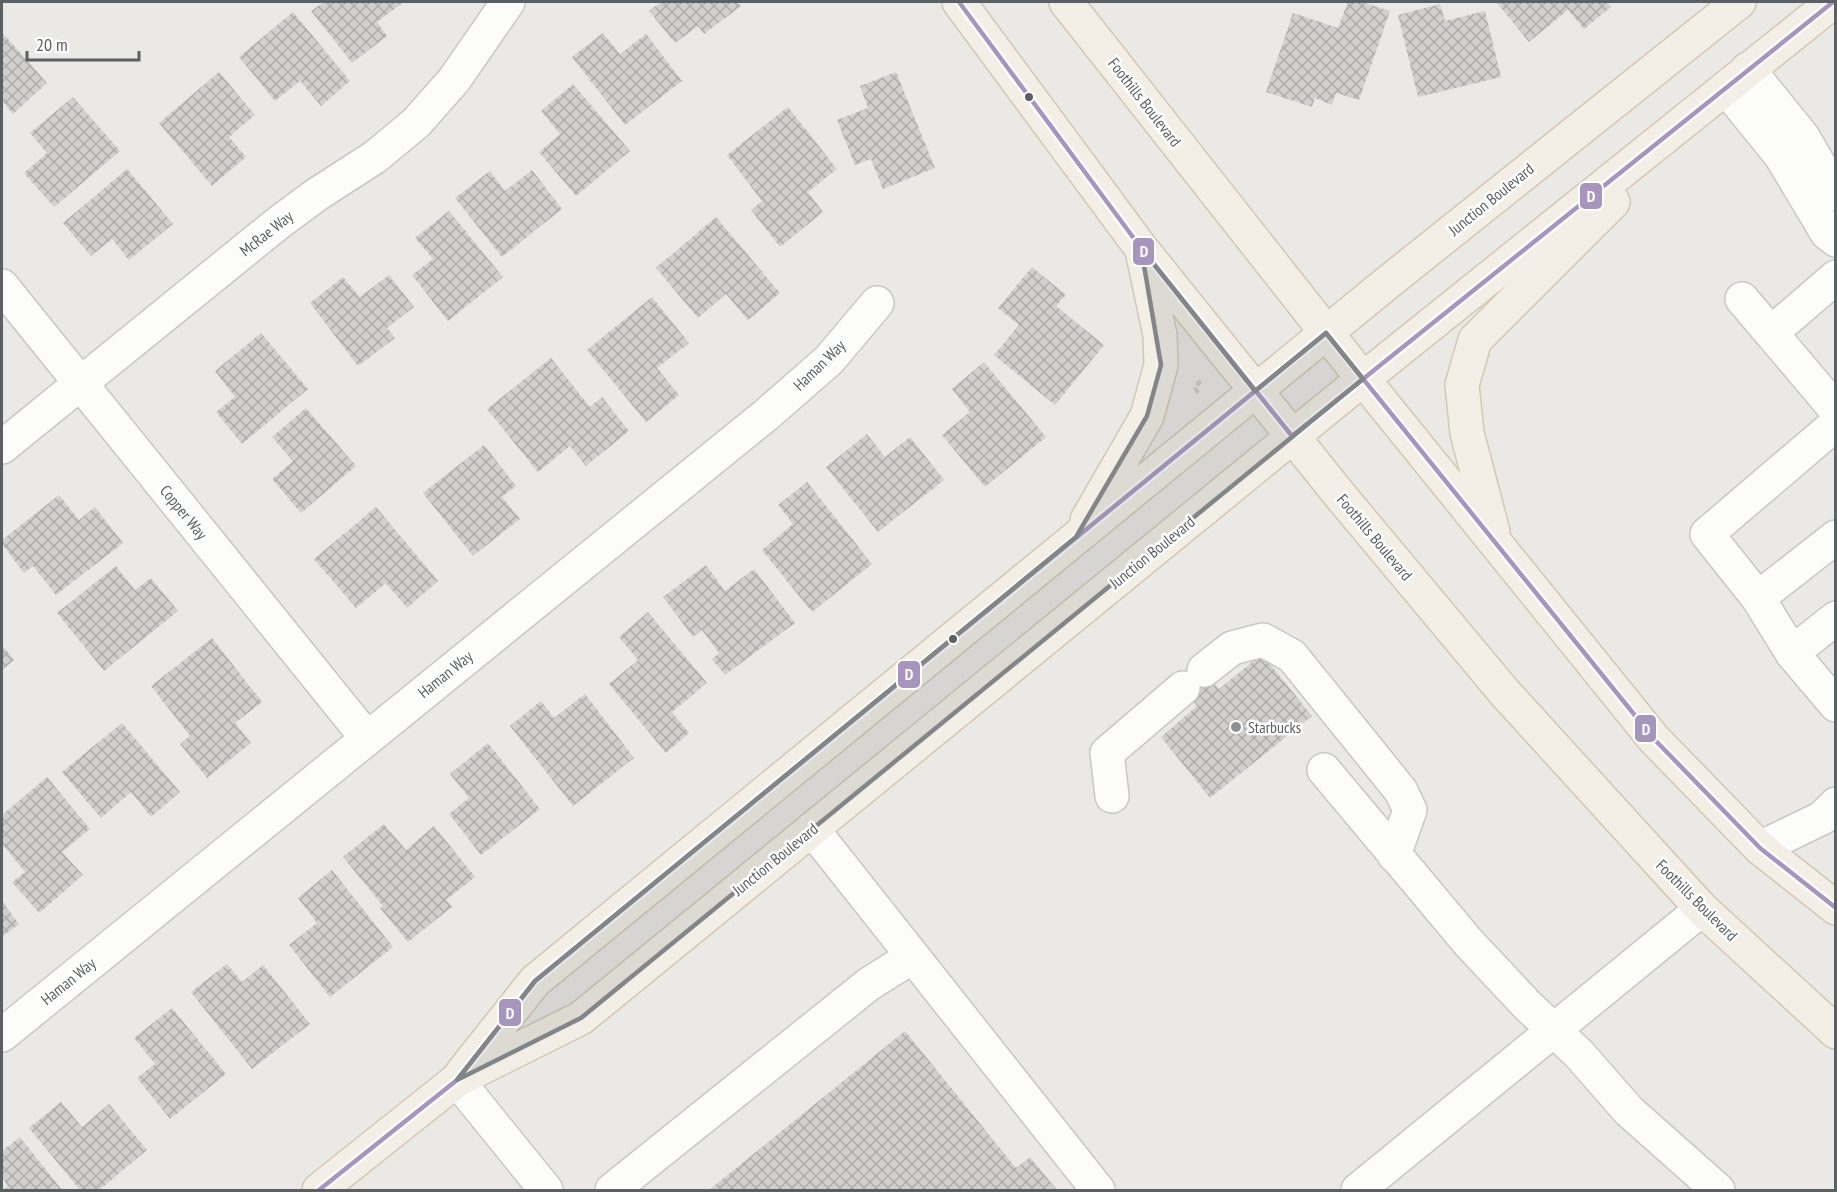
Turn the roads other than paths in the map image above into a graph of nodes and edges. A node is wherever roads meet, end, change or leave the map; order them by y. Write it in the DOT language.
graph roads {
  1 [pos="508,2"];
  2 [pos="959,2"];
  3 [pos="1066,2"];
  4 [pos="1739,2"];
  5 [pos="1833,2"];
  6 [pos="1737,79"];
  7 [pos="1836,194"];
  8 [pos="1836,240"];
  9 [pos="1141,248"];
  10 [pos="1836,277"];
  11 [pos="2,286"];
  12 [pos="1743,298"];
  13 [pos="877,303"];
  14 [pos="1326,333"];
  15 [pos="1771,333"];
  16 [pos="1363,378"];
  17 [pos="80,383"];
  18 [pos="1256,391"];
  19 [pos="1836,410"];
  20 [pos="1836,424"];
  21 [pos="1292,436"];
  22 [pos="2,447"];
  23 [pos="1076,537"];
  24 [pos="1836,537"];
  25 [pos="1496,543"];
  26 [pos="1758,598"];
  27 [pos="1836,618"];
  28 [pos="1792,653"];
  29 [pos="1836,705"];
  30 [pos="366,737"];
  31 [pos="1324,770"];
  32 [pos="1112,796"];
  33 [pos="1836,804"];
  34 [pos="812,830"];
  35 [pos="1760,848"];
  36 [pos="1394,855"];
  37 [pos="1836,908"];
  38 [pos="1702,909"];
  39 [pos="912,957"];
  40 [pos="1554,1032"];
  41 [pos="1836,1032"];
  42 [pos="2,1035"];
  43 [pos="457,1080"];
  44 [pos="319,1191"];
  45 [pos="546,1191"];
  46 [pos="612,1191"];
  47 [pos="1098,1191"];
  48 [pos="1358,1191"];
  49 [pos="1718,1191"];
  1 -- 17 [label="street, McRae Way"];
  2 -- 9 [label="main road, Foothills Boulevard"];
  3 -- 14 [label="main road, Foothills Boulevard"];
  4 -- 14 [label="main road, Junction Boulevard"];
  5 -- 6 [label="main road, Junction Boulevard"];
  6 -- 7 [label="street"];
  6 -- 8 [label="street"];
  6 -- 16 [label="main road, Junction Boulevard"];
  6 -- 25 [label="main road"];
  9 -- 18 [label="main road, Foothills Boulevard"];
  9 -- 23 [label="main road"];
  10 -- 15 [label="street"];
  11 -- 17 [label="street, Copper Way"];
  12 -- 15 [label="street"];
  13 -- 30 [label="street, Haman Way"];
  14 -- 16 [label="main road, Foothills Boulevard"];
  14 -- 18 [label="main road, Junction Boulevard"];
  15 -- 19 [label="street"];
  16 -- 21 [label="main road, Junction Boulevard"];
  16 -- 25 [label="main road, Foothills Boulevard"];
  17 -- 22 [label="street, McRae Way"];
  17 -- 30 [label="street, Copper Way"];
  18 -- 21 [label="main road, Foothills Boulevard"];
  18 -- 23 [label="main road, Junction Boulevard"];
  20 -- 26 [label="street"];
  21 -- 34 [label="main road, Junction Boulevard"];
  21 -- 38 [label="main road, Foothills Boulevard"];
  23 -- 43 [label="main road, Junction Boulevard"];
  24 -- 26 [label="street"];
  25 -- 35 [label="main road, Foothills Boulevard"];
  26 -- 28 [label="street"];
  27 -- 28 [label="street"];
  28 -- 29 [label="street"];
  30 -- 42 [label="street, Haman Way"];
  31 -- 36 [label="street"];
  32 -- 36 [label="street"];
  33 -- 35 [label="street"];
  34 -- 39 [label="street"];
  34 -- 43 [label="main road, Junction Boulevard"];
  35 -- 37 [label="main road, Foothills Boulevard"];
  36 -- 40 [label="street"];
  38 -- 40 [label="street"];
  38 -- 41 [label="main road, Foothills Boulevard"];
  39 -- 46 [label="street"];
  39 -- 47 [label="street"];
  40 -- 48 [label="street"];
  40 -- 49 [label="street"];
  43 -- 44 [label="main road, Junction Boulevard"];
  43 -- 45 [label="street"];
}
